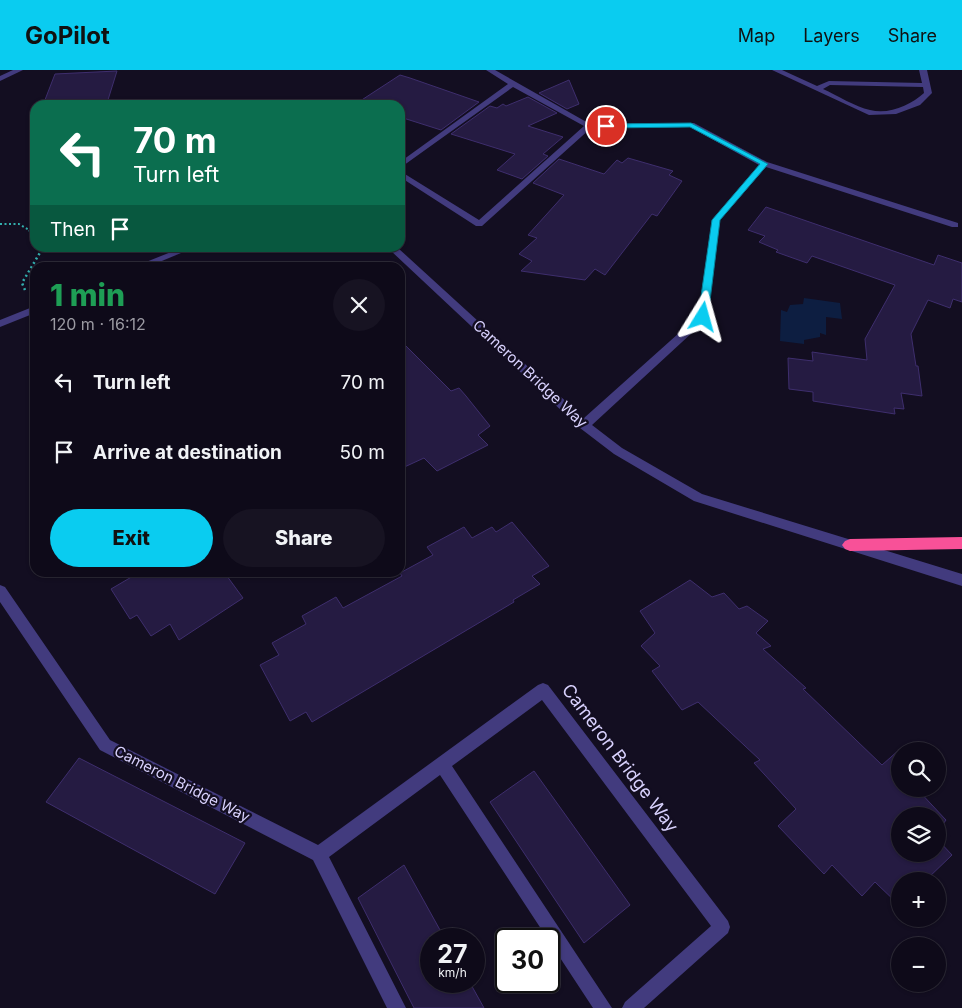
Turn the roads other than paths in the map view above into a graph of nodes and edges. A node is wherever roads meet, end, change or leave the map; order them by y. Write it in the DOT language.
graph roads {
  1 [pos="19,70"];
  2 [pos="490,70"];
  3 [pos="776,70"];
  4 [pos="923,70"];
  5 [pos="0,79"];
  6 [pos="513,84"];
  7 [pos="926,85"];
  8 [pos="817,89"];
  9 [pos="589,126"];
  10 [pos="405,162"];
  11 [pos="764,164"];
  12 [pos="405,176"];
  13 [pos="955,224"];
  14 [pos="178,252"];
  15 [pos="397,252"];
  16 [pos="152,262"];
  17 [pos="30,311"];
  18 [pos="0,324"];
  19 [pos="584,425"];
  20 [pos="962,544"];
  21 [pos="850,545"];
  22 [pos="962,580"];
  23 [pos="0,591"];
  24 [pos="442,764"];
  25 [pos="319,854"];
  26 [pos="397,1008"];
  27 [pos="603,1008"];
  28 [pos="631,1008"];
  1 -- 5 [label="street"];
  2 -- 6 [label="street"];
  3 -- 8 [label="street"];
  4 -- 7 [label="street"];
  6 -- 9 [label="street"];
  6 -- 10 [label="street"];
  7 -- 8 [label="street"];
  7 -- 8 [label="street"];
  9 -- 11 [label="street"];
  9 -- 12 [label="street"];
  11 -- 13 [label="street"];
  11 -- 19 [label="street"];
  14 -- 16 [label="street"];
  15 -- 19 [label="street, Cameron Bridge Way"];
  17 -- 18 [label="street"];
  19 -- 21 [label="street, Cameron Bridge Way"];
  20 -- 21 [label="highway"];
  21 -- 22 [label="street, Cameron Bridge Way"];
  23 -- 25 [label="street, Cameron Bridge Way"];
  24 -- 25 [label="street, Cameron Bridge Way"];
  24 -- 27 [label="street"];
  24 -- 28 [label="street, Cameron Bridge Way"];
  25 -- 26 [label="street"];
}
